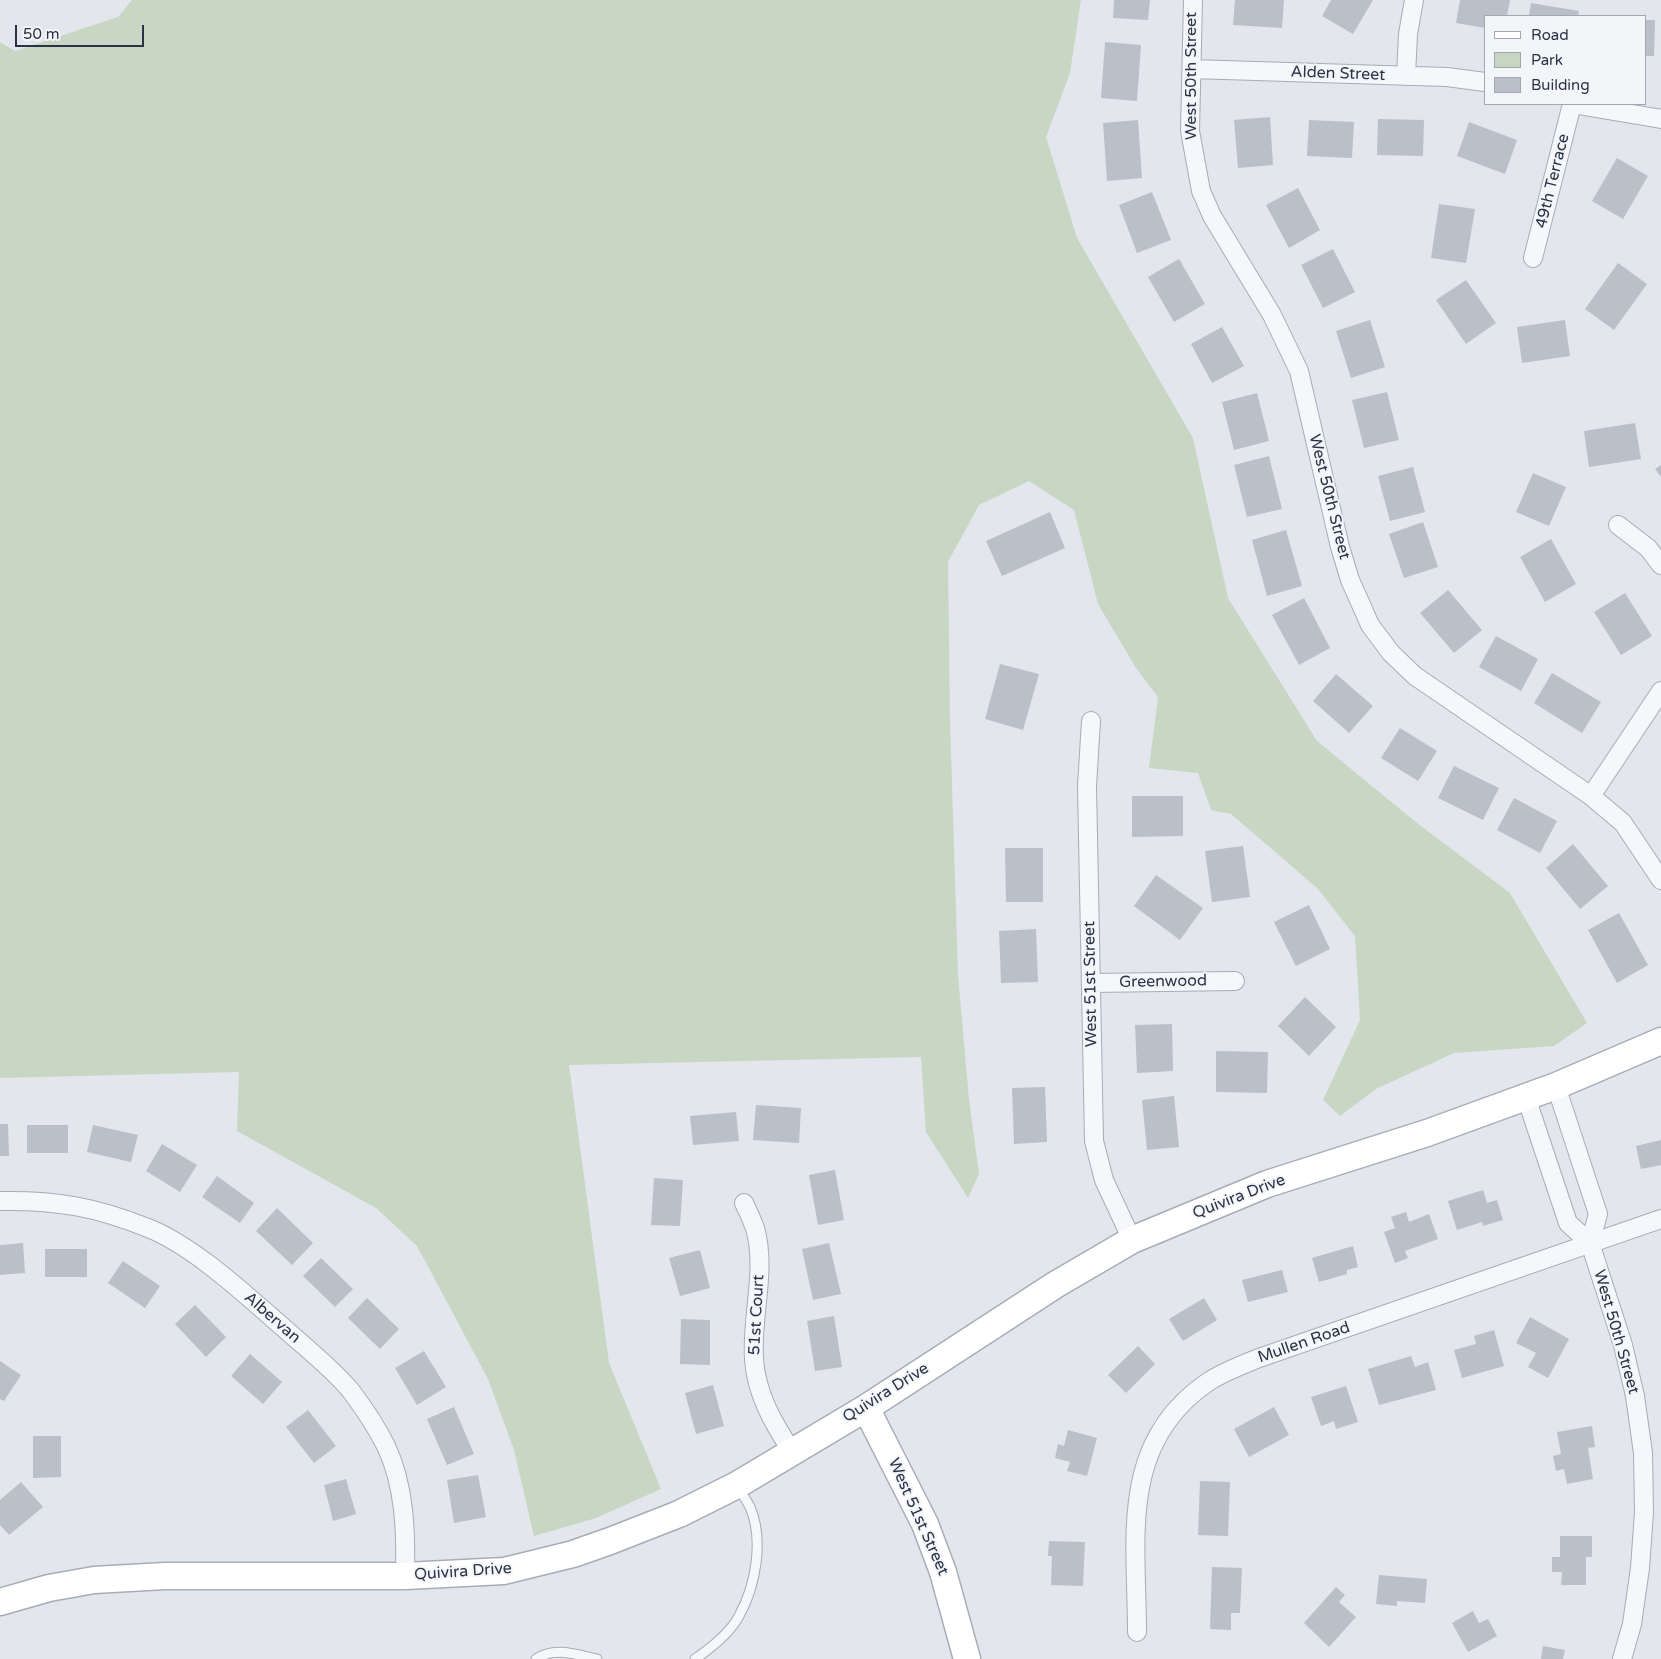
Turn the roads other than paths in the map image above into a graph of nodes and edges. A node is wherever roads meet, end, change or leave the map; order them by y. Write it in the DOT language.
graph roads {
  1 [pos="1193,0"];
  2 [pos="1414,0"];
  3 [pos="1192,69"];
  4 [pos="1406,76"];
  5 [pos="1484,82"];
  6 [pos="1572,105"];
  7 [pos="1578,105"];
  8 [pos="1661,119"];
  9 [pos="1533,258"];
  10 [pos="1618,526"];
  11 [pos="1661,566"];
  12 [pos="1661,690"];
  13 [pos="1091,720"];
  14 [pos="1592,796"];
  15 [pos="1661,880"];
  16 [pos="1235,980"];
  17 [pos="1092,983"];
  18 [pos="1661,1042"];
  19 [pos="1556,1086"];
  20 [pos="1526,1097"];
  21 [pos="0,1201"];
  22 [pos="744,1203"];
  23 [pos="1661,1219"];
  24 [pos="1132,1240"];
  25 [pos="1590,1243"];
  26 [pos="866,1408"];
  27 [pos="791,1450"];
  28 [pos="736,1485"];
  29 [pos="405,1576"];
  30 [pos="0,1602"];
  31 [pos="1137,1632"];
  32 [pos="536,1659"];
  33 [pos="597,1659"];
  34 [pos="695,1659"];
  35 [pos="967,1659"];
  36 [pos="1622,1659"];
  1 -- 3 [label="street, West 50th Street"];
  2 -- 4 [label="street"];
  3 -- 4 [label="street, Alden Street"];
  3 -- 14 [label="street, West 50th Street"];
  4 -- 5 [label="street, Alden Street"];
  6 -- 9 [label="street, 49th Terrace"];
  7 -- 8 [label="street"];
  10 -- 11 [label="street"];
  12 -- 14 [label="street"];
  13 -- 17 [label="street, West 51st Street"];
  14 -- 15 [label="street, West 50th Street"];
  16 -- 17 [label="street, Greenwood"];
  17 -- 24 [label="street, West 51st Street"];
  18 -- 19 [label="main road, Quivira Drive"];
  19 -- 20 [label="main road, Quivira Drive"];
  19 -- 25 [label="street"];
  20 -- 24 [label="main road, Quivira Drive"];
  20 -- 25 [label="street, West 50th Street"];
  21 -- 29 [label="street, Albervan"];
  22 -- 27 [label="street, 51st Court"];
  23 -- 25 [label="street, Mullen Road"];
  24 -- 26 [label="main road, Quivira Drive"];
  25 -- 31 [label="street, Mullen Road"];
  25 -- 36 [label="street, West 50th Street"];
  26 -- 27 [label="main road, Quivira Drive"];
  26 -- 35 [label="main road, West 51st Street"];
  27 -- 28 [label="main road, Quivira Drive"];
  28 -- 29 [label="main road, Quivira Drive"];
  28 -- 34 [label="lane"];
  29 -- 30 [label="main road, Quivira Drive"];
  32 -- 33 [label="lane"];
}
